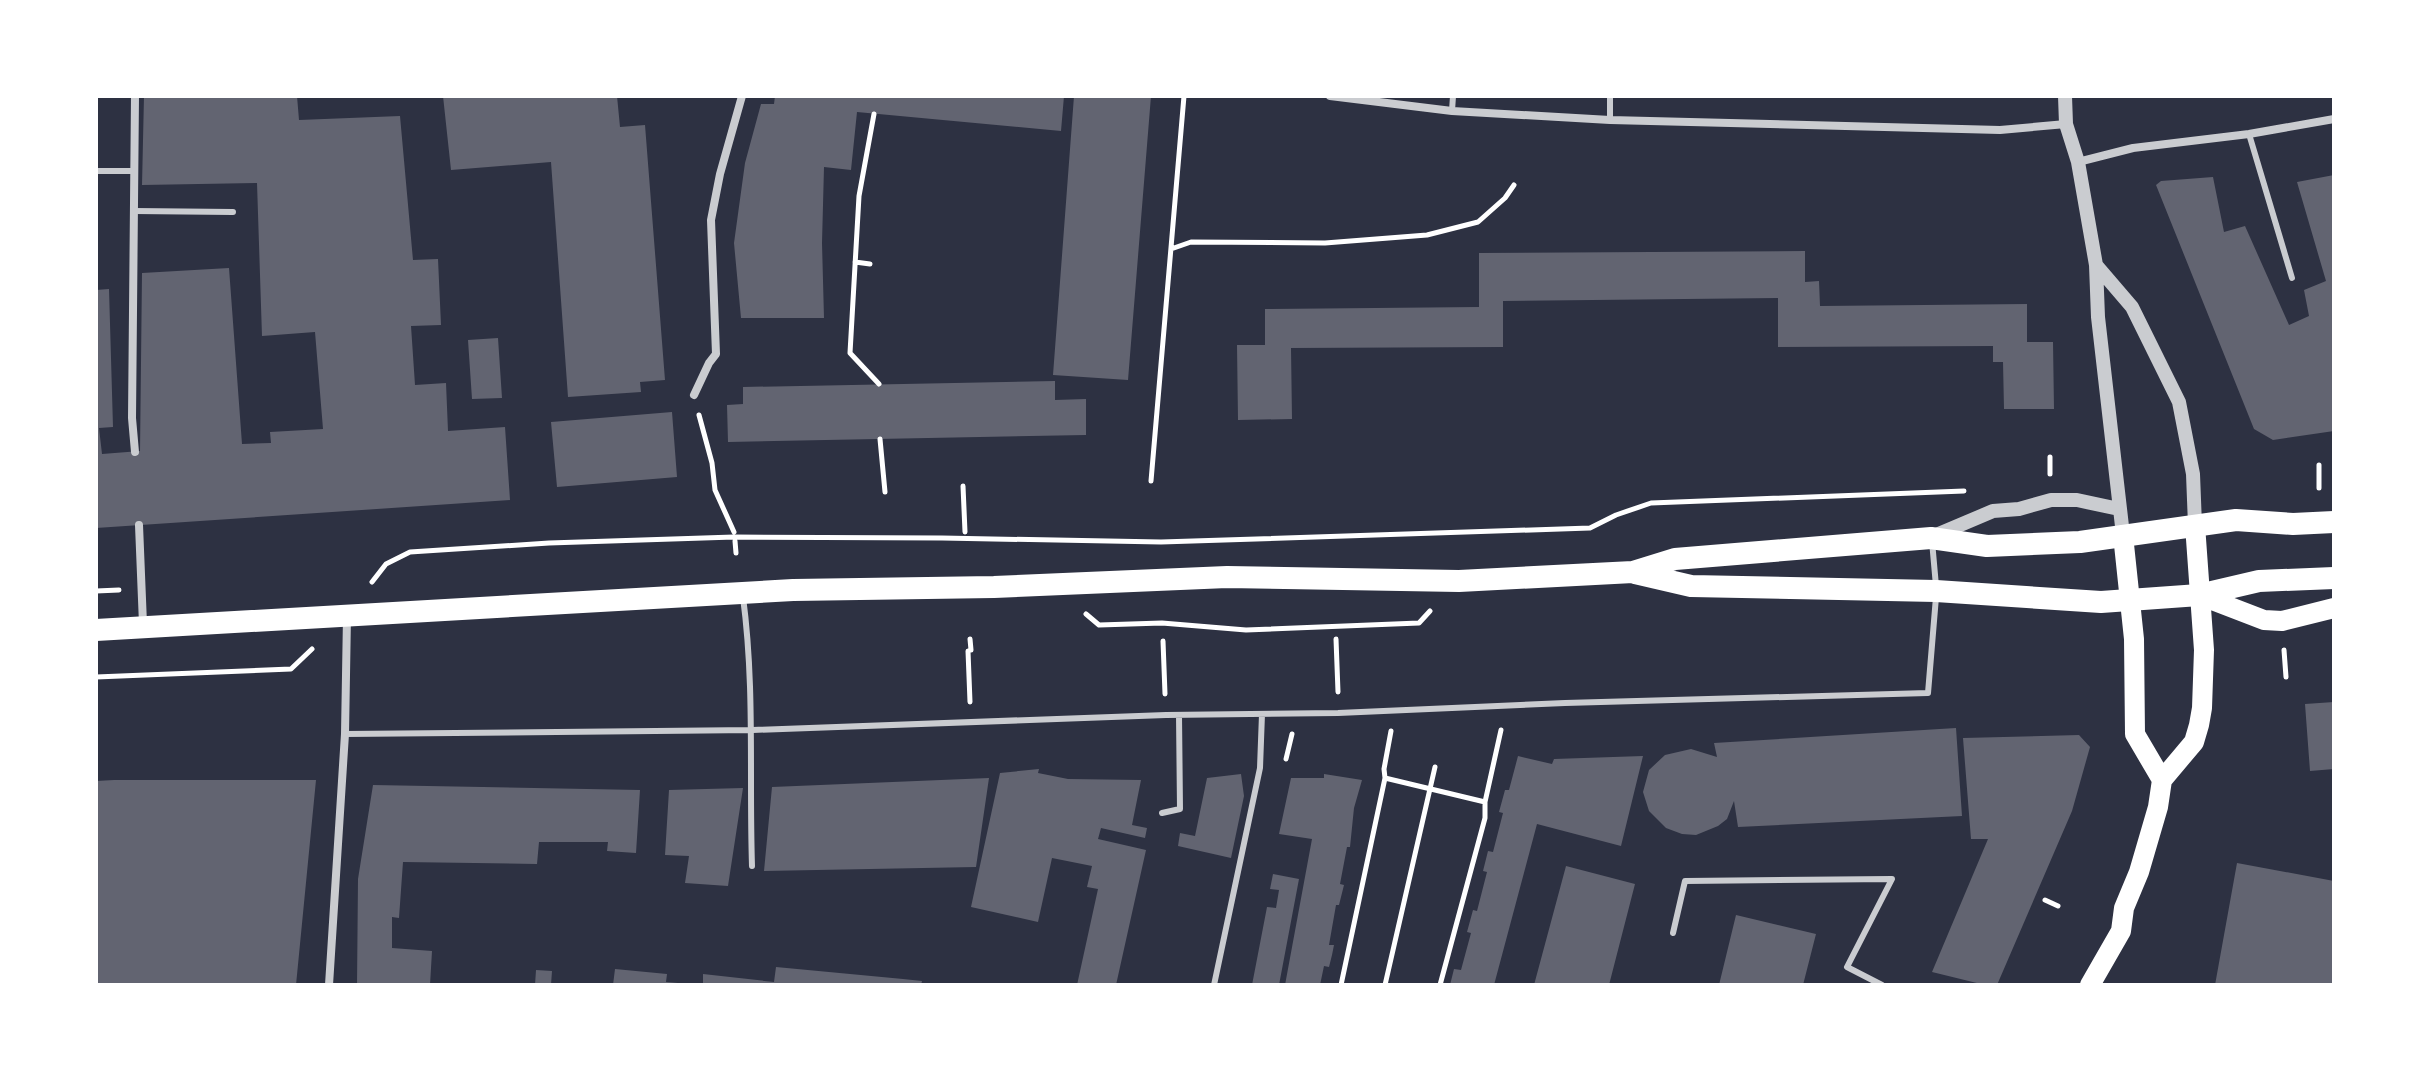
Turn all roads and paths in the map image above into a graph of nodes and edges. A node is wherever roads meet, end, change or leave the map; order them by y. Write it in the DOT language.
graph roads {
  1 [pos="135,96"];
  2 [pos="742,96"];
  3 [pos="1184,96"];
  4 [pos="1330,96"];
  5 [pos="1453,96"];
  6 [pos="1610,96"];
  7 [pos="2065,96"];
  8 [pos="1452,111"];
  9 [pos="874,114"];
  10 [pos="2334,119"];
  11 [pos="1610,120"];
  12 [pos="2066,124"];
  13 [pos="2249,134"];
  14 [pos="2078,162"];
  15 [pos="96,171"];
  16 [pos="134,171"];
  17 [pos="1514,185"];
  18 [pos="134,211"];
  19 [pos="233,212"];
  20 [pos="1171,249"];
  21 [pos="855,262"];
  22 [pos="870,264"];
  23 [pos="2096,265"];
  24 [pos="2292,278"];
  25 [pos="879,384"];
  26 [pos="694,395"];
  27 [pos="880,439"];
  28 [pos="135,452"];
  29 [pos="2319,465"];
  30 [pos="1151,481"];
  31 [pos="963,486"];
  32 [pos="2319,488"];
  33 [pos="1977,491"];
  34 [pos="885,492"];
  35 [pos="2119,509"];
  36 [pos="2334,522"];
  37 [pos="139,525"];
  38 [pos="2195,525"];
  39 [pos="734,532"];
  40 [pos="965,532"];
  41 [pos="2123,535"];
  42 [pos="1931,538"];
  43 [pos="735,541"];
  44 [pos="736,553"];
  45 [pos="1633,572"];
  46 [pos="2334,578"];
  47 [pos="1459,581"];
  48 [pos="1051,585"];
  49 [pos="1936,591"];
  50 [pos="743,593"];
  51 [pos="2199,595"];
  52 [pos="2131,599"];
  53 [pos="2334,608"];
  54 [pos="347,615"];
  55 [pos="143,628"];
  56 [pos="96,630"];
  57 [pos="970,639"];
  58 [pos="1336,639"];
  59 [pos="1163,641"];
  60 [pos="2283,641"];
  61 [pos="971,650"];
  62 [pos="261,672"];
  63 [pos="96,677"];
  64 [pos="2286,677"];
  65 [pos="1165,695"];
  66 [pos="1500,706"];
  67 [pos="1391,710"];
  68 [pos="1338,713"];
  69 [pos="1262,714"];
  70 [pos="1179,715"];
  71 [pos="753,730"];
  72 [pos="345,734"];
  73 [pos="1435,767"];
  74 [pos="1385,778"];
  75 [pos="2162,780"];
  76 [pos="1430,789"];
  77 [pos="1485,802"];
  78 [pos="1162,813"];
  79 [pos="752,866"];
  80 [pos="2045,900"];
  81 [pos="2058,906"];
  82 [pos="1673,933"];
  83 [pos="329,985"];
  84 [pos="1214,985"];
  85 [pos="1341,985"];
  86 [pos="1385,985"];
  87 [pos="1440,985"];
  88 [pos="1882,985"];
  89 [pos="2090,985"];
  1 -- 16 [label="street"];
  2 -- 26 [label="street"];
  3 -- 20 [label="path"];
  4 -- 8 [label="street"];
  5 -- 8 [label="lane"];
  6 -- 11 [label="lane"];
  7 -- 12 [label="street"];
  8 -- 11 [label="street"];
  9 -- 21 [label="path"];
  10 -- 13 [label="street"];
  11 -- 12 [label="street"];
  12 -- 14 [label="street"];
  13 -- 14 [label="street"];
  13 -- 24 [label="lane"];
  14 -- 23 [label="street"];
  15 -- 16 [label="lane"];
  16 -- 18 [label="street"];
  17 -- 20 [label="path"];
  18 -- 19 [label="lane"];
  18 -- 28 [label="street"];
  20 -- 30 [label="path"];
  21 -- 22 [label="path"];
  21 -- 25 [label="path"];
  23 -- 35 [label="street"];
  23 -- 38 [label="street"];
  26 -- 39 [label="path"];
  27 -- 34 [label="path"];
  29 -- 32 [label="path"];
  31 -- 40 [label="path"];
  33 -- 54 [label="path"];
  35 -- 41 [label="street"];
  35 -- 42 [label="street"];
  36 -- 38 [label="highway"];
  37 -- 55 [label="street"];
  38 -- 41 [label="highway"];
  38 -- 51 [label="main road"];
  41 -- 42 [label="highway"];
  41 -- 52 [label="main road"];
  42 -- 45 [label="highway"];
  42 -- 49 [label="lane"];
  43 -- 44 [label="path"];
  45 -- 47 [label="highway"];
  45 -- 49 [label="highway"];
  46 -- 51 [label="highway"];
  47 -- 48 [label="highway"];
  47 -- 48 [label="path"];
  48 -- 50 [label="highway"];
  49 -- 52 [label="highway"];
  49 -- 66 [label="lane"];
  50 -- 54 [label="highway"];
  50 -- 71 [label="lane"];
  51 -- 52 [label="highway"];
  51 -- 53 [label="main road"];
  51 -- 75 [label="main road"];
  52 -- 75 [label="main road"];
  54 -- 55 [label="highway"];
  54 -- 72 [label="street"];
  55 -- 56 [label="highway"];
  57 -- 61 [label="path"];
  58 -- 68 [label="path"];
  59 -- 65 [label="path"];
  60 -- 64 [label="path"];
  62 -- 63 [label="path"];
  66 -- 67 [label="lane"];
  66 -- 77 [label="path"];
  67 -- 68 [label="lane"];
  67 -- 74 [label="path"];
  68 -- 69 [label="lane"];
  69 -- 70 [label="lane"];
  69 -- 84 [label="lane"];
  70 -- 71 [label="lane"];
  70 -- 78 [label="lane"];
  71 -- 72 [label="lane"];
  71 -- 79 [label="lane"];
  72 -- 83 [label="street"];
  73 -- 76 [label="path"];
  74 -- 76 [label="path"];
  74 -- 85 [label="path"];
  75 -- 89 [label="main road"];
  76 -- 77 [label="path"];
  76 -- 86 [label="path"];
  77 -- 87 [label="path"];
  80 -- 81 [label="path"];
  82 -- 88 [label="lane"];
}
